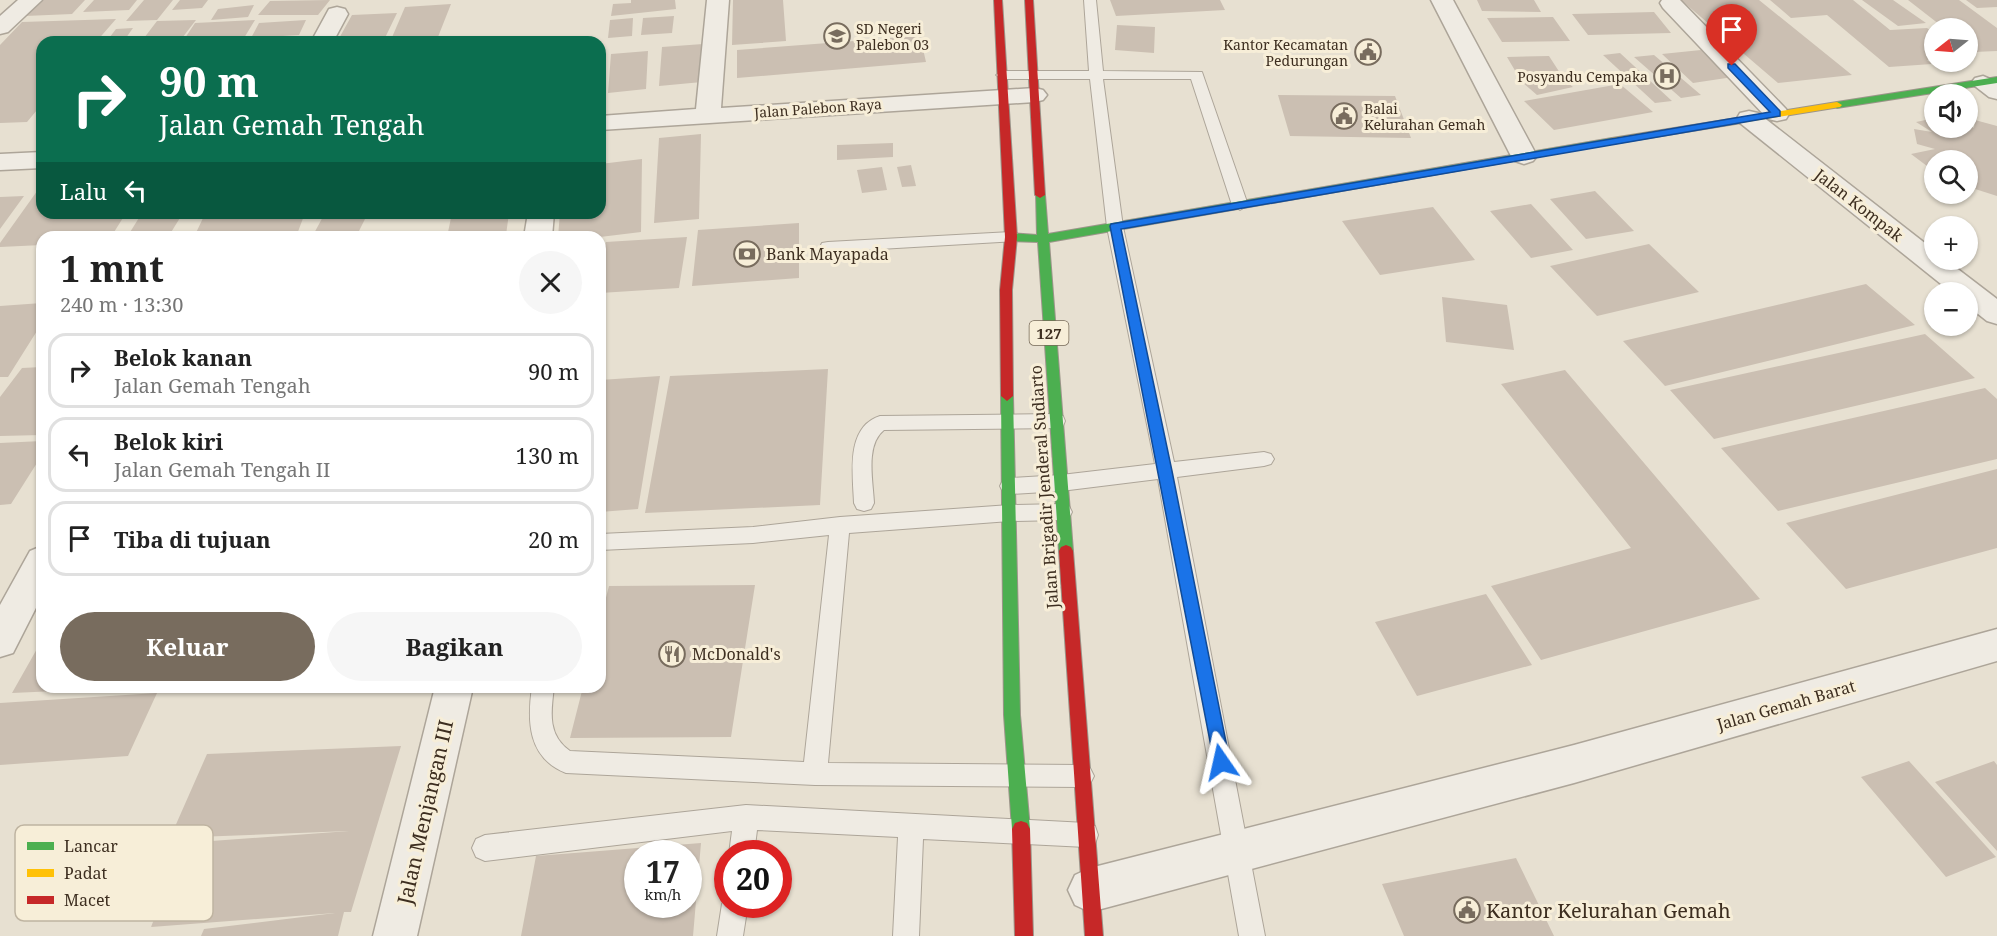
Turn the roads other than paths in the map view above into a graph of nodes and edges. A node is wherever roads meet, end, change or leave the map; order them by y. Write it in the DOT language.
graph roads {
  1 [pos="31,0"];
  2 [pos="718,0"];
  3 [pos="998,0"];
  4 [pos="1029,0"];
  5 [pos="1090,0"];
  6 [pos="1442,0"];
  7 [pos="1671,3"];
  8 [pos="337,14"];
  9 [pos="0,27"];
  10 [pos="325,36"];
  11 [pos="1096,75"];
  12 [pos="1035,85"];
  13 [pos="1992,85"];
  14 [pos="1003,86"];
  15 [pos="1777,114"];
  16 [pos="708,116"];
  17 [pos="1749,118"];
  18 [pos="606,123"];
  19 [pos="1524,156"];
  20 [pos="36,160"];
  21 [pos="0,162"];
  22 [pos="1240,205"];
  23 [pos="1115,226"];
  24 [pos="1011,237"];
  25 [pos="1043,239"];
  26 [pos="828,247"];
  27 [pos="1997,314"];
  28 [pos="1056,421"];
  29 [pos="1008,422"];
  30 [pos="1264,459"];
  31 [pos="1166,471"];
  32 [pos="1060,483"];
  33 [pos="1010,486"];
  34 [pos="864,503"];
  35 [pos="1062,512"];
  36 [pos="1010,513"];
  37 [pos="840,525"];
  38 [pos="606,542"];
  39 [pos="36,572"];
  40 [pos="0,641"];
  41 [pos="1997,645"];
  42 [pos="453,693"];
  43 [pos="542,693"];
  44 [pos="815,774"];
  45 [pos="1015,776"];
  46 [pos="1082,776"];
  47 [pos="746,817"];
  48 [pos="911,826"];
  49 [pos="1021,832"];
  50 [pos="1086,835"];
  51 [pos="743,840"];
  52 [pos="485,848"];
  53 [pos="1238,851"];
  54 [pos="1090,890"];
  55 [pos="733,918"];
  56 [pos="395,936"];
  57 [pos="730,936"];
  58 [pos="906,936"];
  59 [pos="1024,936"];
  60 [pos="1094,936"];
  61 [pos="1252,936"];
  1 -- 9 [label="street"];
  2 -- 16 [label="street"];
  3 -- 14 [label="main road, Jalan Brigadir Jenderal Sudiarto / 127"];
  4 -- 12 [label="main road, Jalan Brigadir Jenderal Sudiarto / 127"];
  5 -- 11 [label="lane"];
  6 -- 19 [label="street"];
  7 -- 15 [label="street"];
  8 -- 10 [label="street"];
  11 -- 12 [label="lane"];
  11 -- 22 [label="lane"];
  11 -- 23 [label="lane"];
  12 -- 14 [label="street, Jalan Palebon Raya"];
  12 -- 25 [label="main road, Jalan Brigadir Jenderal Sudiarto / 127"];
  13 -- 15 [label="main road"];
  14 -- 16 [label="street, Jalan Palebon Raya"];
  14 -- 24 [label="main road, Jalan Brigadir Jenderal Sudiarto / 127"];
  15 -- 17 [label="main road"];
  16 -- 18 [label="street, Jalan Palebon Raya"];
  17 -- 19 [label="main road"];
  17 -- 27 [label="street, Jalan Kompak"];
  19 -- 22 [label="main road"];
  20 -- 21 [label="street"];
  22 -- 23 [label="main road"];
  23 -- 25 [label="main road"];
  23 -- 31 [label="lane"];
  24 -- 25 [label="main road"];
  24 -- 26 [label="lane"];
  24 -- 29 [label="main road, Jalan Brigadir Jenderal Sudiarto / 127"];
  25 -- 28 [label="main road, Jalan Brigadir Jenderal Sudiarto / 127"];
  28 -- 29 [label="lane"];
  28 -- 32 [label="main road, Jalan Brigadir Jenderal Sudiarto / 127"];
  29 -- 33 [label="main road, Jalan Brigadir Jenderal Sudiarto / 127"];
  29 -- 34 [label="lane"];
  30 -- 31 [label="lane"];
  31 -- 32 [label="lane"];
  31 -- 53 [label="lane"];
  32 -- 33 [label="lane"];
  32 -- 35 [label="main road, Jalan Brigadir Jenderal Sudiarto / 127"];
  33 -- 36 [label="main road, Jalan Brigadir Jenderal Sudiarto / 127"];
  35 -- 36 [label="lane"];
  35 -- 46 [label="main road, Jalan Brigadir Jenderal Sudiarto / 127"];
  36 -- 37 [label="lane"];
  36 -- 45 [label="main road, Jalan Brigadir Jenderal Sudiarto / 127"];
  37 -- 38 [label="lane"];
  37 -- 44 [label="lane"];
  39 -- 40 [label="street"];
  41 -- 53 [label="street, Jalan Gemah Barat"];
  42 -- 56 [label="street, Jalan Menjangan III"];
  43 -- 44 [label="lane"];
  44 -- 45 [label="lane"];
  45 -- 46 [label="lane"];
  45 -- 49 [label="main road, Jalan Brigadir Jenderal Sudiarto / 127"];
  46 -- 50 [label="main road, Jalan Brigadir Jenderal Sudiarto / 127"];
  47 -- 48 [label="lane"];
  47 -- 51 [label="lane"];
  47 -- 52 [label="lane"];
  48 -- 49 [label="lane"];
  48 -- 58 [label="lane"];
  49 -- 50 [label="lane"];
  49 -- 59 [label="main road, Jalan Brigadir Jenderal Sudiarto / 127"];
  50 -- 54 [label="main road, Jalan Brigadir Jenderal Sudiarto / 127"];
  53 -- 54 [label="street, Jalan Gemah Barat"];
  53 -- 61 [label="lane"];
  54 -- 60 [label="main road, Jalan Brigadir Jenderal Sudiarto / 127"];
  55 -- 57 [label="lane"];
}
